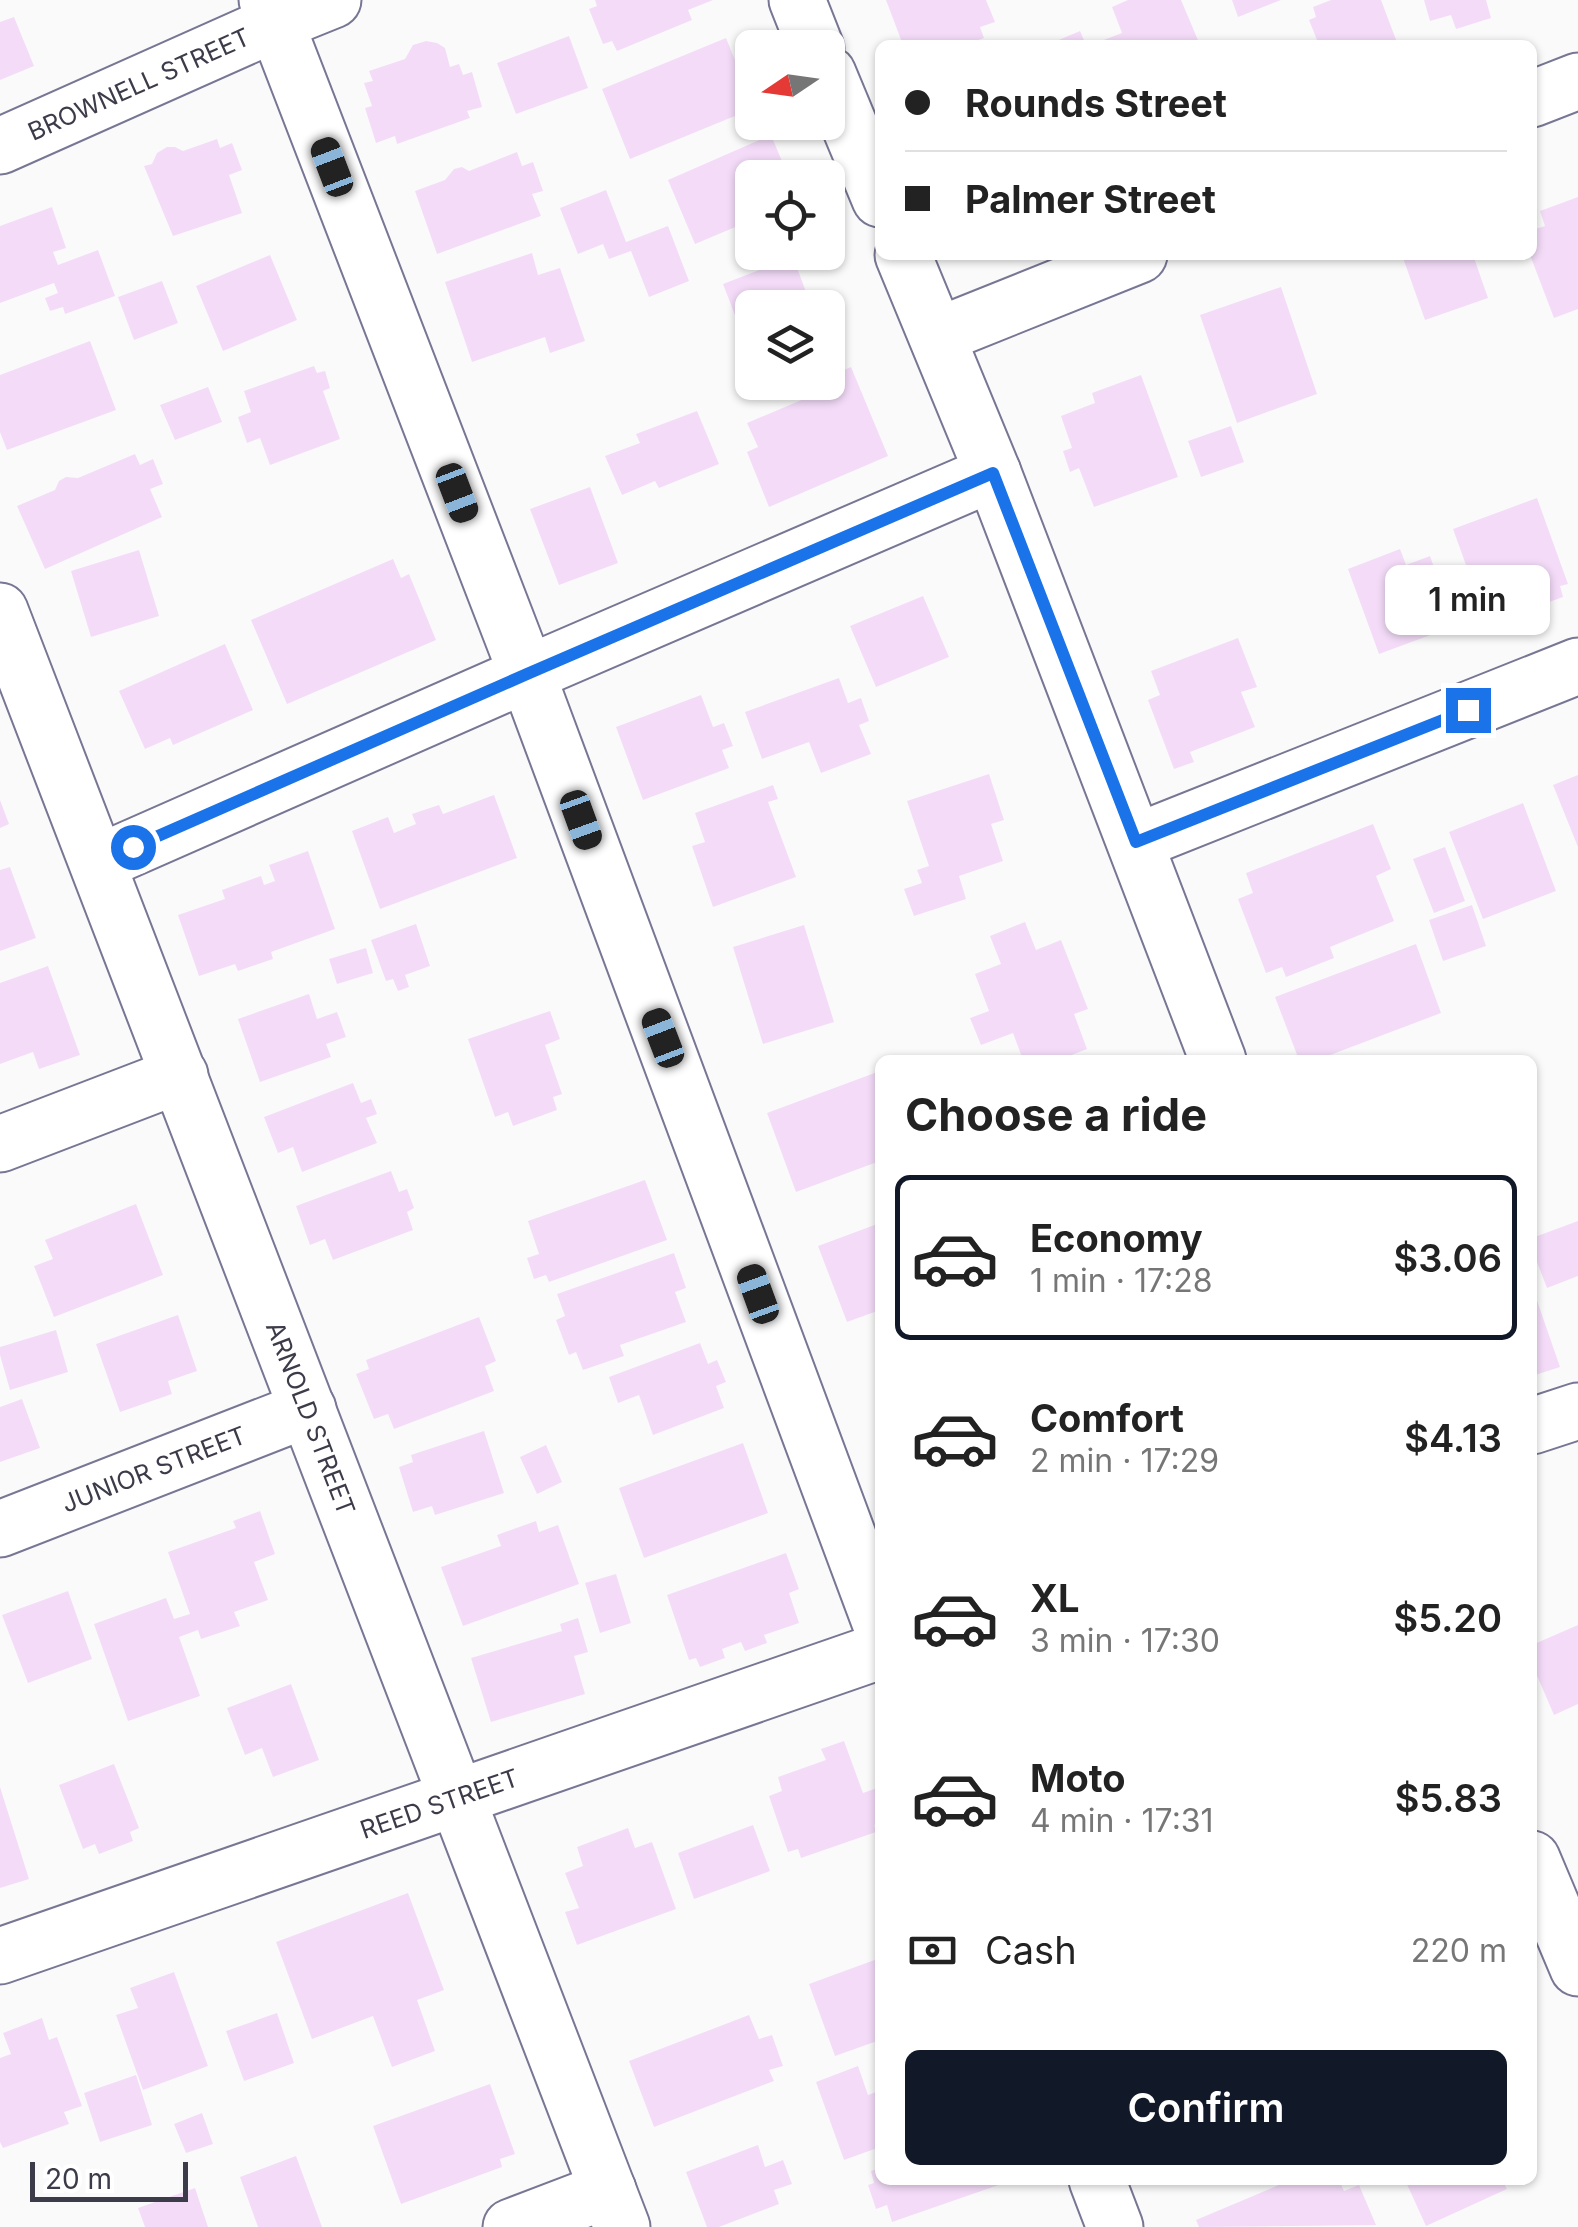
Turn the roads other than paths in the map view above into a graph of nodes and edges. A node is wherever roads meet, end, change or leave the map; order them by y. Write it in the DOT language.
graph roads {
  1 [pos="332,0"];
  2 [pos="796,0"];
  3 [pos="271,11"];
  4 [pos="808,30"];
  5 [pos="1578,80"];
  6 [pos="1537,96"];
  7 [pos="845,115"];
  8 [pos="0,146"];
  9 [pos="875,187"];
  10 [pos="906,260"];
  11 [pos="1127,260"];
  12 [pos="937,336"];
  13 [pos="993,473"];
  14 [pos="0,611"];
  15 [pos="1578,666"];
  16 [pos="527,674"];
  17 [pos="1136,842"];
  18 [pos="98,862"];
  19 [pos="1216,1055"];
  20 [pos="180,1075"];
  21 [pos="0,1144"];
  22 [pos="308,1409"];
  23 [pos="1578,1411"];
  24 [pos="1537,1424"];
  25 [pos="0,1529"];
  26 [pos="875,1609"];
  27 [pos="875,1653"];
  28 [pos="457,1798"];
  29 [pos="1537,1870"];
  30 [pos="0,1956"];
  31 [pos="1578,1968"];
  32 [pos="1099,2185"];
  33 [pos="615,2208"];
  34 [pos="511,2227"];
  35 [pos="1115,2227"];
  1 -- 3 [label="street, BROWNELL STREET"];
  2 -- 4 [label="street"];
  3 -- 8 [label="street, BROWNELL STREET"];
  3 -- 16 [label="street"];
  5 -- 6 [label="street"];
  7 -- 9 [label="street"];
  10 -- 12 [label="street"];
  11 -- 12 [label="street"];
  12 -- 13 [label="street"];
  13 -- 16 [label="street"];
  13 -- 17 [label="street"];
  14 -- 18 [label="street, ARNOLD STREET"];
  15 -- 17 [label="street"];
  16 -- 18 [label="street"];
  16 -- 26 [label="street"];
  17 -- 19 [label="street"];
  18 -- 20 [label="street, ARNOLD STREET"];
  20 -- 21 [label="street"];
  20 -- 22 [label="street, ARNOLD STREET"];
  22 -- 25 [label="street, JUNIOR STREET"];
  22 -- 28 [label="street, ARNOLD STREET"];
  23 -- 24 [label="street"];
  27 -- 28 [label="street, REED STREET"];
  28 -- 30 [label="street, REED STREET"];
  28 -- 33 [label="street, ARNOLD STREET"];
  29 -- 31 [label="street"];
  32 -- 35 [label="street"];
  33 -- 34 [label="street"];
}
